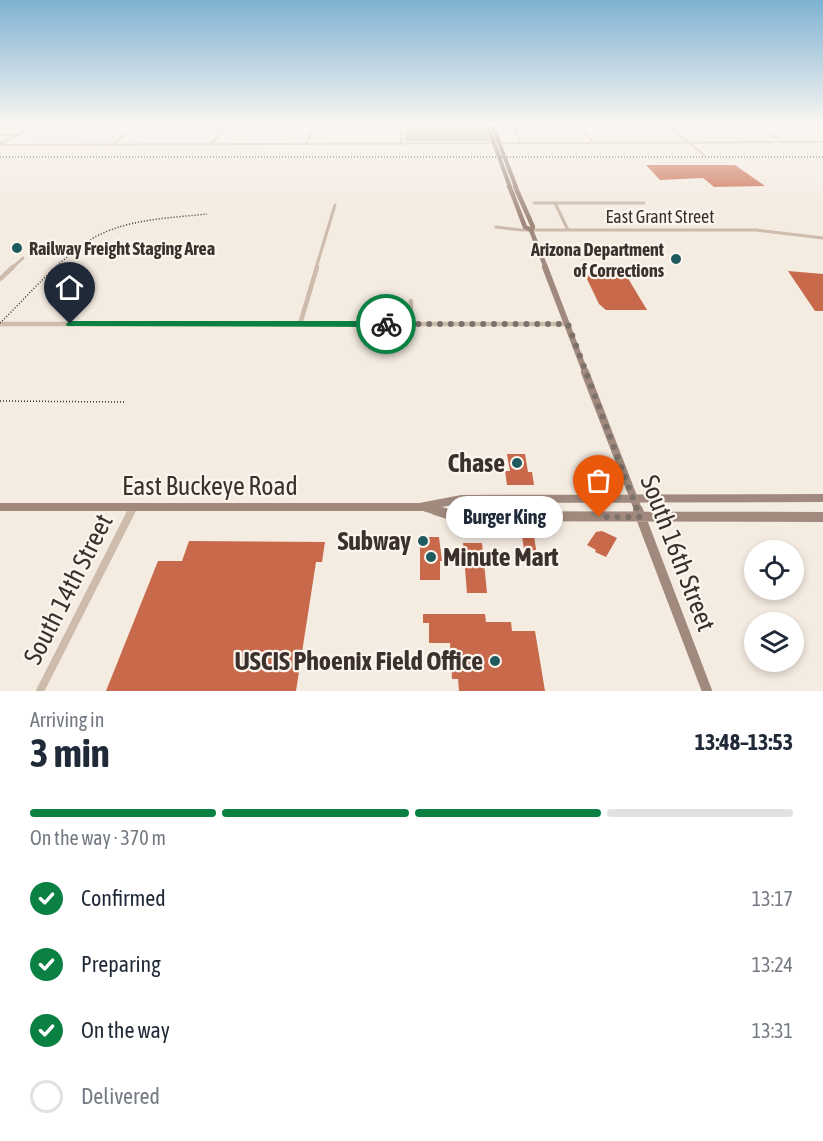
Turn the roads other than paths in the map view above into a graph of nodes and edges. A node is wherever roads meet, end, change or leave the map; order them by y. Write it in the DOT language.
graph roads {
  1 [pos="500,156"];
  2 [pos="503,156"];
  3 [pos="515,193"];
  4 [pos="534,203"];
  5 [pos="555,203"];
  6 [pos="644,203"];
  7 [pos="335,205"];
  8 [pos="496,227"];
  9 [pos="531,230"];
  10 [pos="568,230"];
  11 [pos="823,238"];
  12 [pos="23,258"];
  13 [pos="0,279"];
  14 [pos="411,301"];
  15 [pos="0,324"];
  16 [pos="300,324"];
  17 [pos="410,324"];
  18 [pos="568,324"];
  19 [pos="633,498"];
  20 [pos="823,498"];
  21 [pos="134,507"];
  22 [pos="420,507"];
  23 [pos="1,508"];
  24 [pos="640,517"];
  25 [pos="823,517"];
  26 [pos="40,691"];
  27 [pos="707,691"];
  1 -- 3 [label="main road, South 16th Street, bridge"];
  2 -- 3 [label="main road, South 16th Street, bridge"];
  3 -- 9 [label="main road, South 16th Street"];
  4 -- 5 [label="street"];
  5 -- 6 [label="street"];
  5 -- 10 [label="street"];
  7 -- 16 [label="street"];
  8 -- 9 [label="street, East Grant Street"];
  9 -- 10 [label="street, East Grant Street"];
  9 -- 18 [label="main road, South 16th Street"];
  10 -- 11 [label="street, East Grant Street"];
  12 -- 13 [label="street"];
  14 -- 17 [label="street"];
  15 -- 16 [label="street"];
  16 -- 17 [label="street"];
  17 -- 18 [label="street"];
  18 -- 19 [label="main road, South 16th Street"];
  19 -- 20 [label="main road, East Buckeye Road"];
  19 -- 22 [label="main road, East Buckeye Road"];
  19 -- 24 [label="main road, South 16th Street"];
  21 -- 22 [label="main road, East Buckeye Road"];
  21 -- 23 [label="main road, East Buckeye Road"];
  21 -- 26 [label="street, South 14th Street"];
  22 -- 24 [label="main road, East Buckeye Road"];
  24 -- 25 [label="main road, East Buckeye Road"];
  24 -- 27 [label="main road, South 16th Street"];
}
